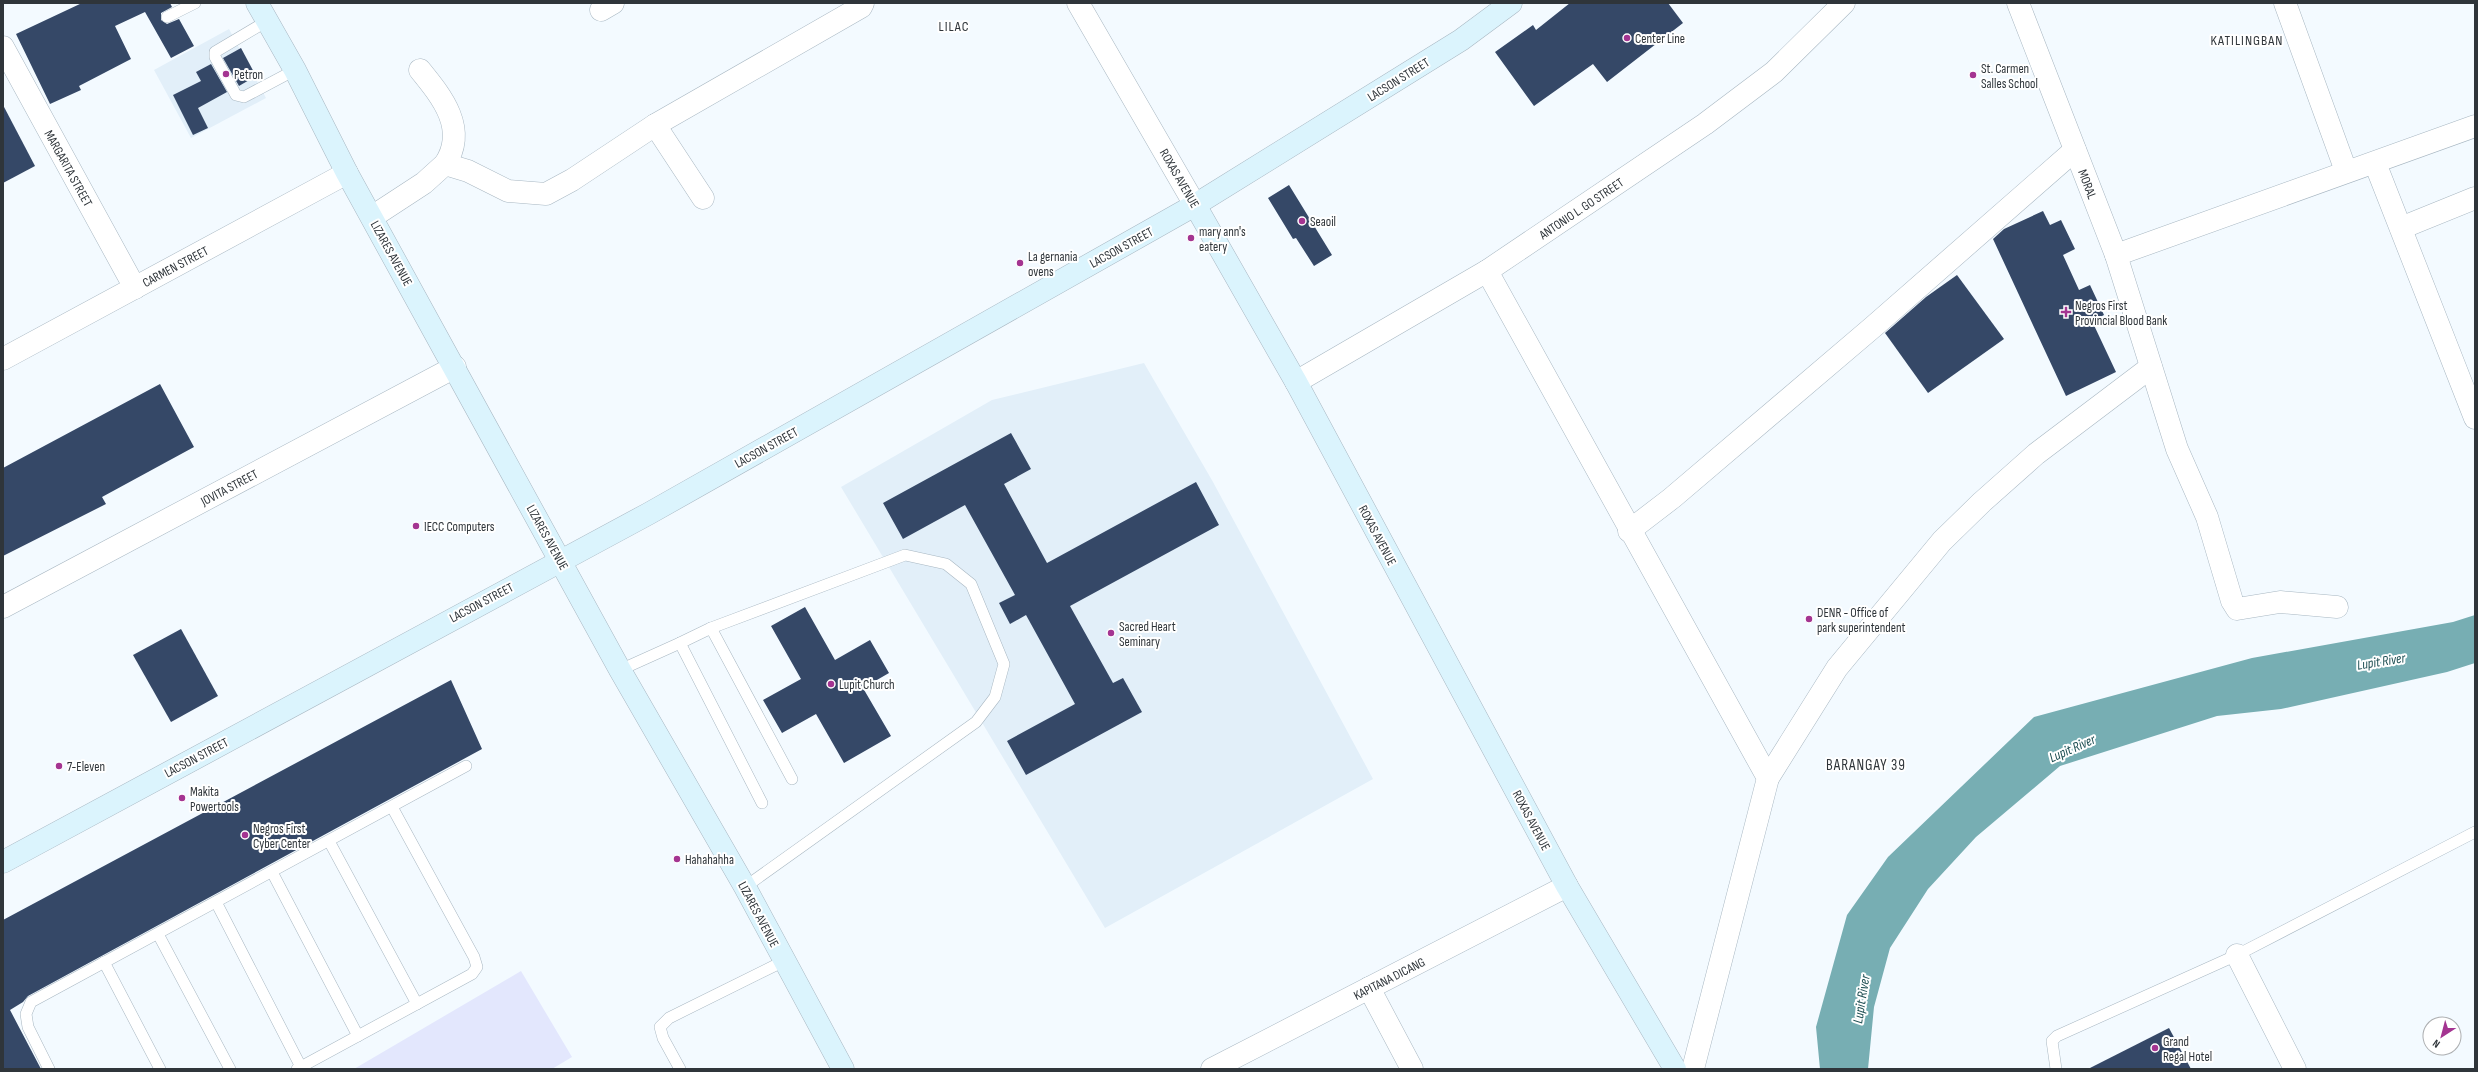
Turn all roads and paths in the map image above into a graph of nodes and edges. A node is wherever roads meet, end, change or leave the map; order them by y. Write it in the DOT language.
graph roads {
  1 [pos="195,3"];
  2 [pos="863,3"];
  3 [pos="1078,3"];
  4 [pos="1511,3"];
  5 [pos="1844,3"];
  6 [pos="2285,3"];
  7 [pos="2022,4"];
  8 [pos="262,12"];
  9 [pos="167,17"];
  10 [pos="3,47"];
  11 [pos="295,70"];
  12 [pos="420,70"];
  13 [pos="655,125"];
  14 [pos="2475,126"];
  15 [pos="2075,150"];
  16 [pos="2375,163"];
  17 [pos="445,164"];
  18 [pos="2346,172"];
  19 [pos="347,173"];
  20 [pos="703,198"];
  21 [pos="2475,198"];
  22 [pos="1195,205"];
  23 [pos="372,217"];
  24 [pos="2401,228"];
  25 [pos="2116,255"];
  26 [pos="1487,271"];
  27 [pos="135,288"];
  28 [pos="3,358"];
  29 [pos="455,367"];
  30 [pos="2150,367"];
  31 [pos="1296,382"];
  32 [pos="2475,418"];
  33 [pos="1629,531"];
  34 [pos="560,559"];
  35 [pos="3,607"];
  36 [pos="2337,607"];
  37 [pos="711,628"];
  38 [pos="680,643"];
  39 [pos="620,670"];
  40 [pos="466,766"];
  41 [pos="1768,778"];
  42 [pos="792,779"];
  43 [pos="762,803"];
  44 [pos="392,807"];
  45 [pos="2475,832"];
  46 [pos="329,841"];
  47 [pos="3,862"];
  48 [pos="272,872"];
  49 [pos="1567,886"];
  50 [pos="744,887"];
  51 [pos="216,902"];
  52 [pos="158,934"];
  53 [pos="2237,955"];
  54 [pos="784,961"];
  55 [pos="104,962"];
  56 [pos="1369,988"];
  57 [pos="417,1004"];
  58 [pos="358,1036"];
  59 [pos="299,1068"];
  60 [pos="49,1069"];
  61 [pos="160,1069"];
  62 [pos="230,1069"];
  63 [pos="680,1069"];
  64 [pos="843,1069"];
  65 [pos="1212,1069"];
  66 [pos="1412,1069"];
  67 [pos="1675,1069"];
  68 [pos="1693,1069"];
  69 [pos="2056,1069"];
  70 [pos="2295,1069"];
  1 -- 9 [label="lane"];
  2 -- 13 [label="street"];
  3 -- 22 [label="street, ROXAS AVENUE"];
  4 -- 22 [label="street, LACSON STREET"];
  5 -- 26 [label="street, ANTONIO L. GO STREET"];
  6 -- 18 [label="street"];
  7 -- 15 [label="street, MORAL"];
  8 -- 11 [label="street, LIZARES AVENUE"];
  8 -- 11 [label="lane"];
  10 -- 27 [label="street, MARGARITA STREET"];
  11 -- 19 [label="street, LIZARES AVENUE"];
  12 -- 17 [label="street"];
  13 -- 17 [label="street"];
  13 -- 20 [label="street"];
  14 -- 16 [label="street"];
  15 -- 25 [label="street, MORAL"];
  15 -- 33 [label="street"];
  16 -- 18 [label="street"];
  16 -- 24 [label="street"];
  17 -- 23 [label="street"];
  18 -- 25 [label="street"];
  19 -- 23 [label="street, LIZARES AVENUE"];
  19 -- 27 [label="street, CARMEN STREET"];
  21 -- 24 [label="street"];
  22 -- 31 [label="street, ROXAS AVENUE"];
  22 -- 34 [label="street, LACSON STREET"];
  23 -- 29 [label="street, LIZARES AVENUE"];
  24 -- 32 [label="street"];
  25 -- 30 [label="street, MORAL"];
  26 -- 31 [label="street, ANTONIO L. GO STREET"];
  26 -- 33 [label="street"];
  27 -- 28 [label="street, CARMEN STREET"];
  29 -- 34 [label="street, LIZARES AVENUE"];
  29 -- 35 [label="street, JOVITA STREET"];
  30 -- 36 [label="street, MORAL"];
  30 -- 41 [label="street"];
  31 -- 49 [label="street, ROXAS AVENUE"];
  33 -- 41 [label="street"];
  34 -- 39 [label="street, LIZARES AVENUE"];
  34 -- 47 [label="street, LACSON STREET"];
  37 -- 38 [label="lane"];
  37 -- 42 [label="lane"];
  37 -- 50 [label="lane"];
  38 -- 39 [label="lane"];
  38 -- 43 [label="lane"];
  39 -- 50 [label="street, LIZARES AVENUE"];
  40 -- 44 [label="lane"];
  41 -- 68 [label="street"];
  44 -- 46 [label="lane"];
  44 -- 57 [label="lane"];
  45 -- 53 [label="lane"];
  46 -- 48 [label="lane"];
  46 -- 57 [label="lane"];
  48 -- 51 [label="lane"];
  48 -- 58 [label="lane"];
  49 -- 56 [label="street, KAPITANA DICANG"];
  49 -- 67 [label="street, ROXAS AVENUE"];
  50 -- 54 [label="street, LIZARES AVENUE"];
  51 -- 52 [label="lane"];
  51 -- 59 [label="lane"];
  52 -- 55 [label="lane"];
  52 -- 62 [label="lane"];
  53 -- 69 [label="lane"];
  53 -- 70 [label="street"];
  54 -- 63 [label="lane"];
  54 -- 64 [label="street, LIZARES AVENUE"];
  55 -- 60 [label="lane"];
  55 -- 61 [label="lane"];
  56 -- 65 [label="street, KAPITANA DICANG"];
  56 -- 66 [label="street"];
  57 -- 58 [label="lane"];
  58 -- 59 [label="lane"];
}
